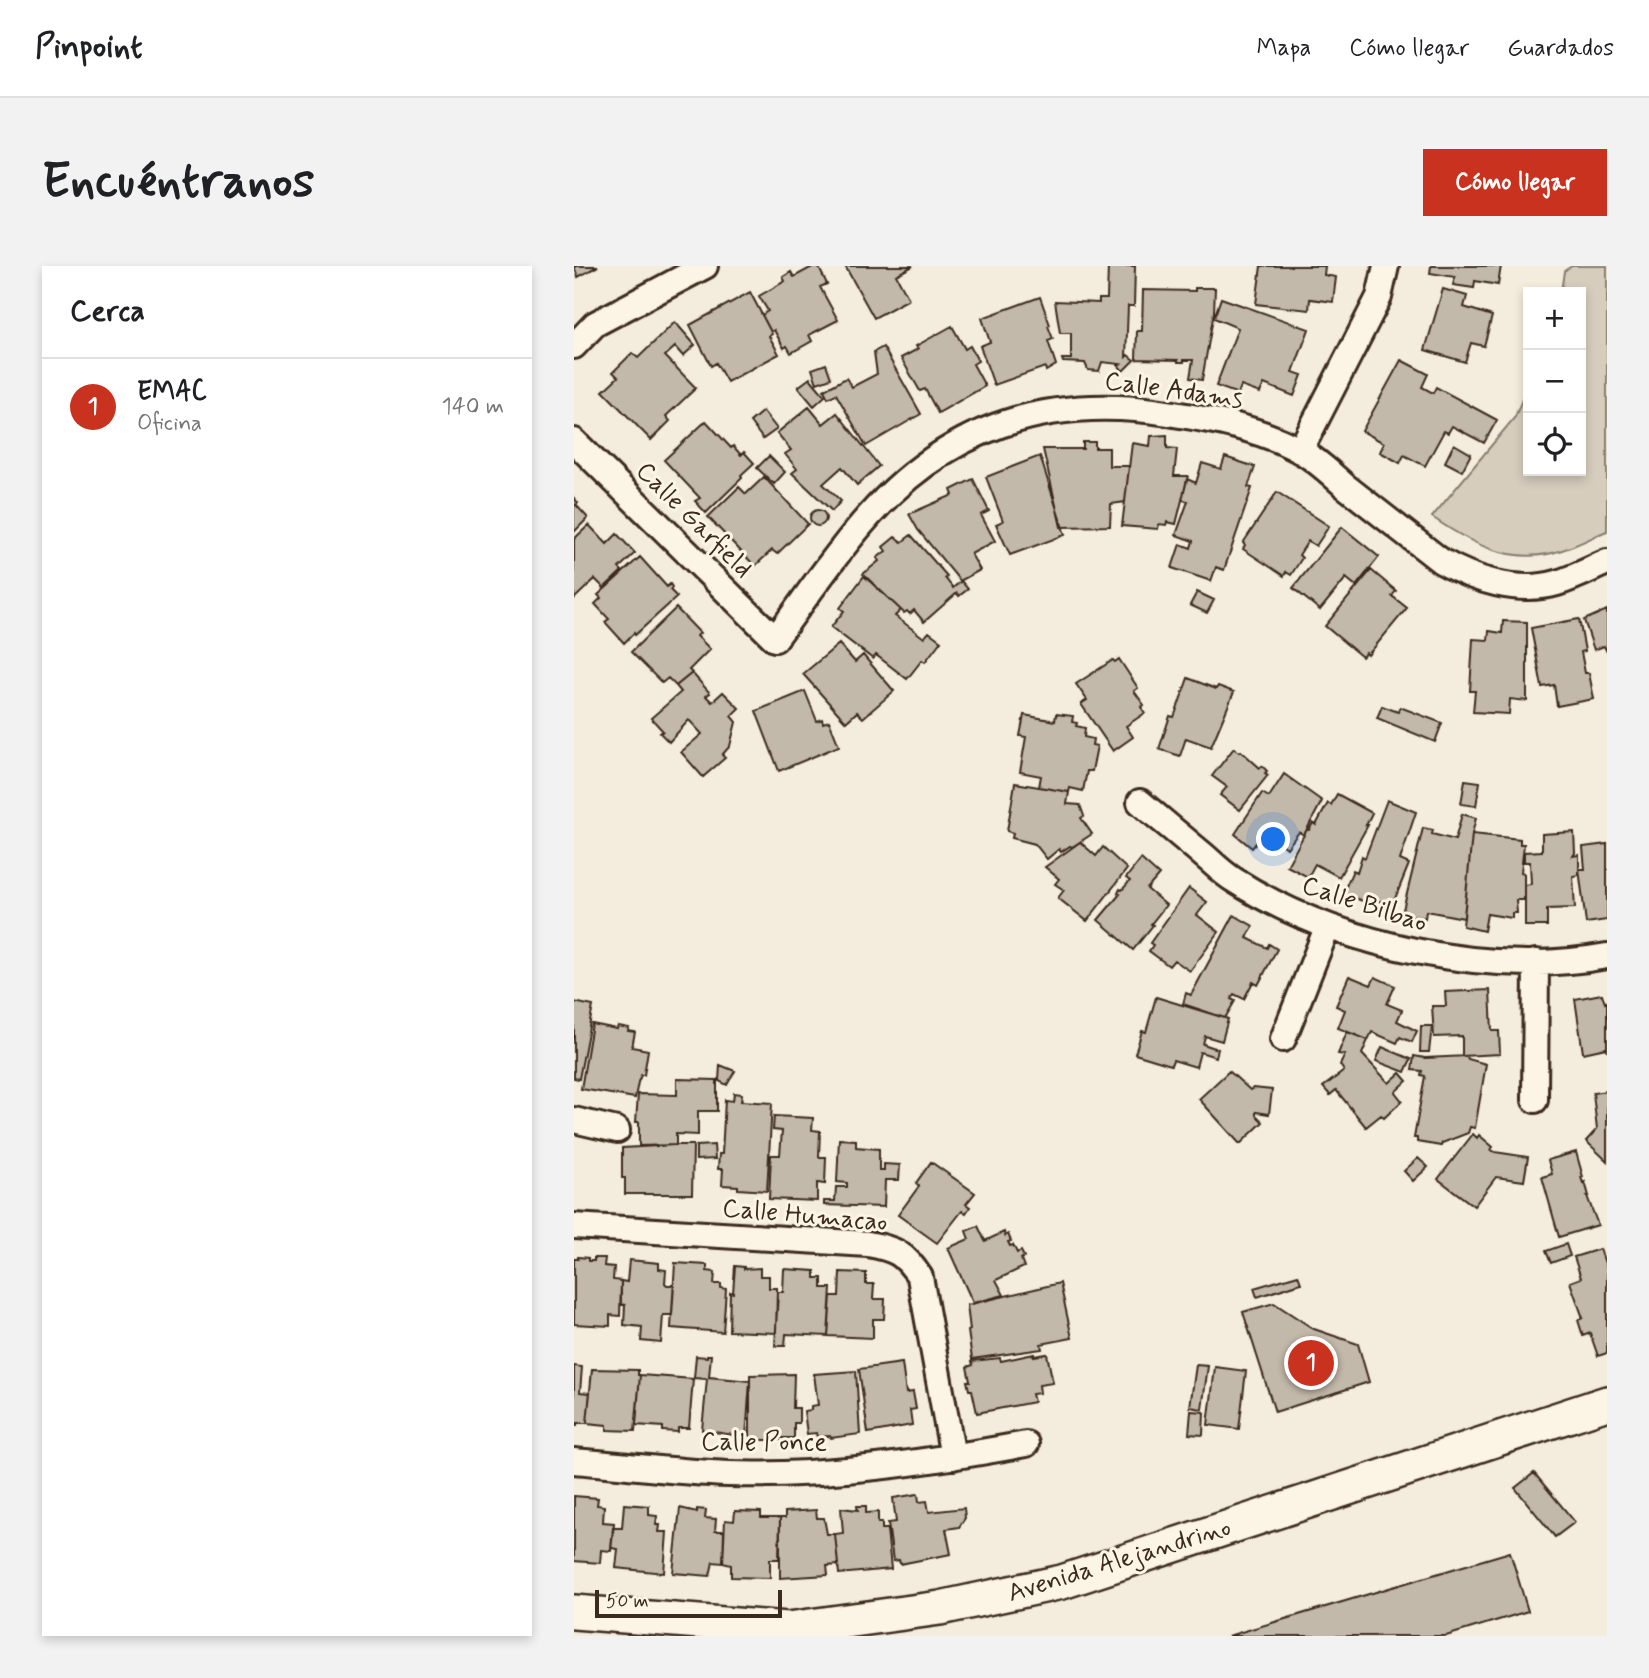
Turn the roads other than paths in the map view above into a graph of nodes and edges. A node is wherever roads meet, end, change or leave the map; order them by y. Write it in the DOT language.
graph roads {
  1 [pos="705,266"];
  2 [pos="1386,266"];
  3 [pos="574,346"];
  4 [pos="574,441"];
  5 [pos="1300,451"];
  6 [pos="1607,562"];
  7 [pos="775,639"];
  8 [pos="1140,802"];
  9 [pos="1327,928"];
  10 [pos="1607,956"];
  11 [pos="1536,962"];
  12 [pos="1283,1039"];
  13 [pos="1535,1100"];
  14 [pos="574,1120"];
  15 [pos="617,1130"];
  16 [pos="574,1226"];
  17 [pos="1607,1403"];
  18 [pos="1026,1444"];
  19 [pos="953,1457"];
  20 [pos="574,1461"];
  21 [pos="574,1612"];
  22 [pos="789,1633"];
  1 -- 3 [label="street"];
  2 -- 5 [label="street"];
  4 -- 7 [label="street, Calle Garfield"];
  5 -- 6 [label="street, Calle Adams"];
  5 -- 7 [label="street, Calle Adams"];
  8 -- 9 [label="street, Calle Bilbao"];
  9 -- 11 [label="street, Calle Bilbao"];
  9 -- 12 [label="street"];
  10 -- 11 [label="street, Calle Bilbao"];
  11 -- 13 [label="street"];
  14 -- 15 [label="street"];
  16 -- 19 [label="street, Calle Humacao"];
  17 -- 22 [label="street, Avenida Alejandrino"];
  18 -- 19 [label="street, Calle Ponce"];
  19 -- 20 [label="street, Calle Ponce"];
  21 -- 22 [label="street, Avenida Alejandrino"];
}
